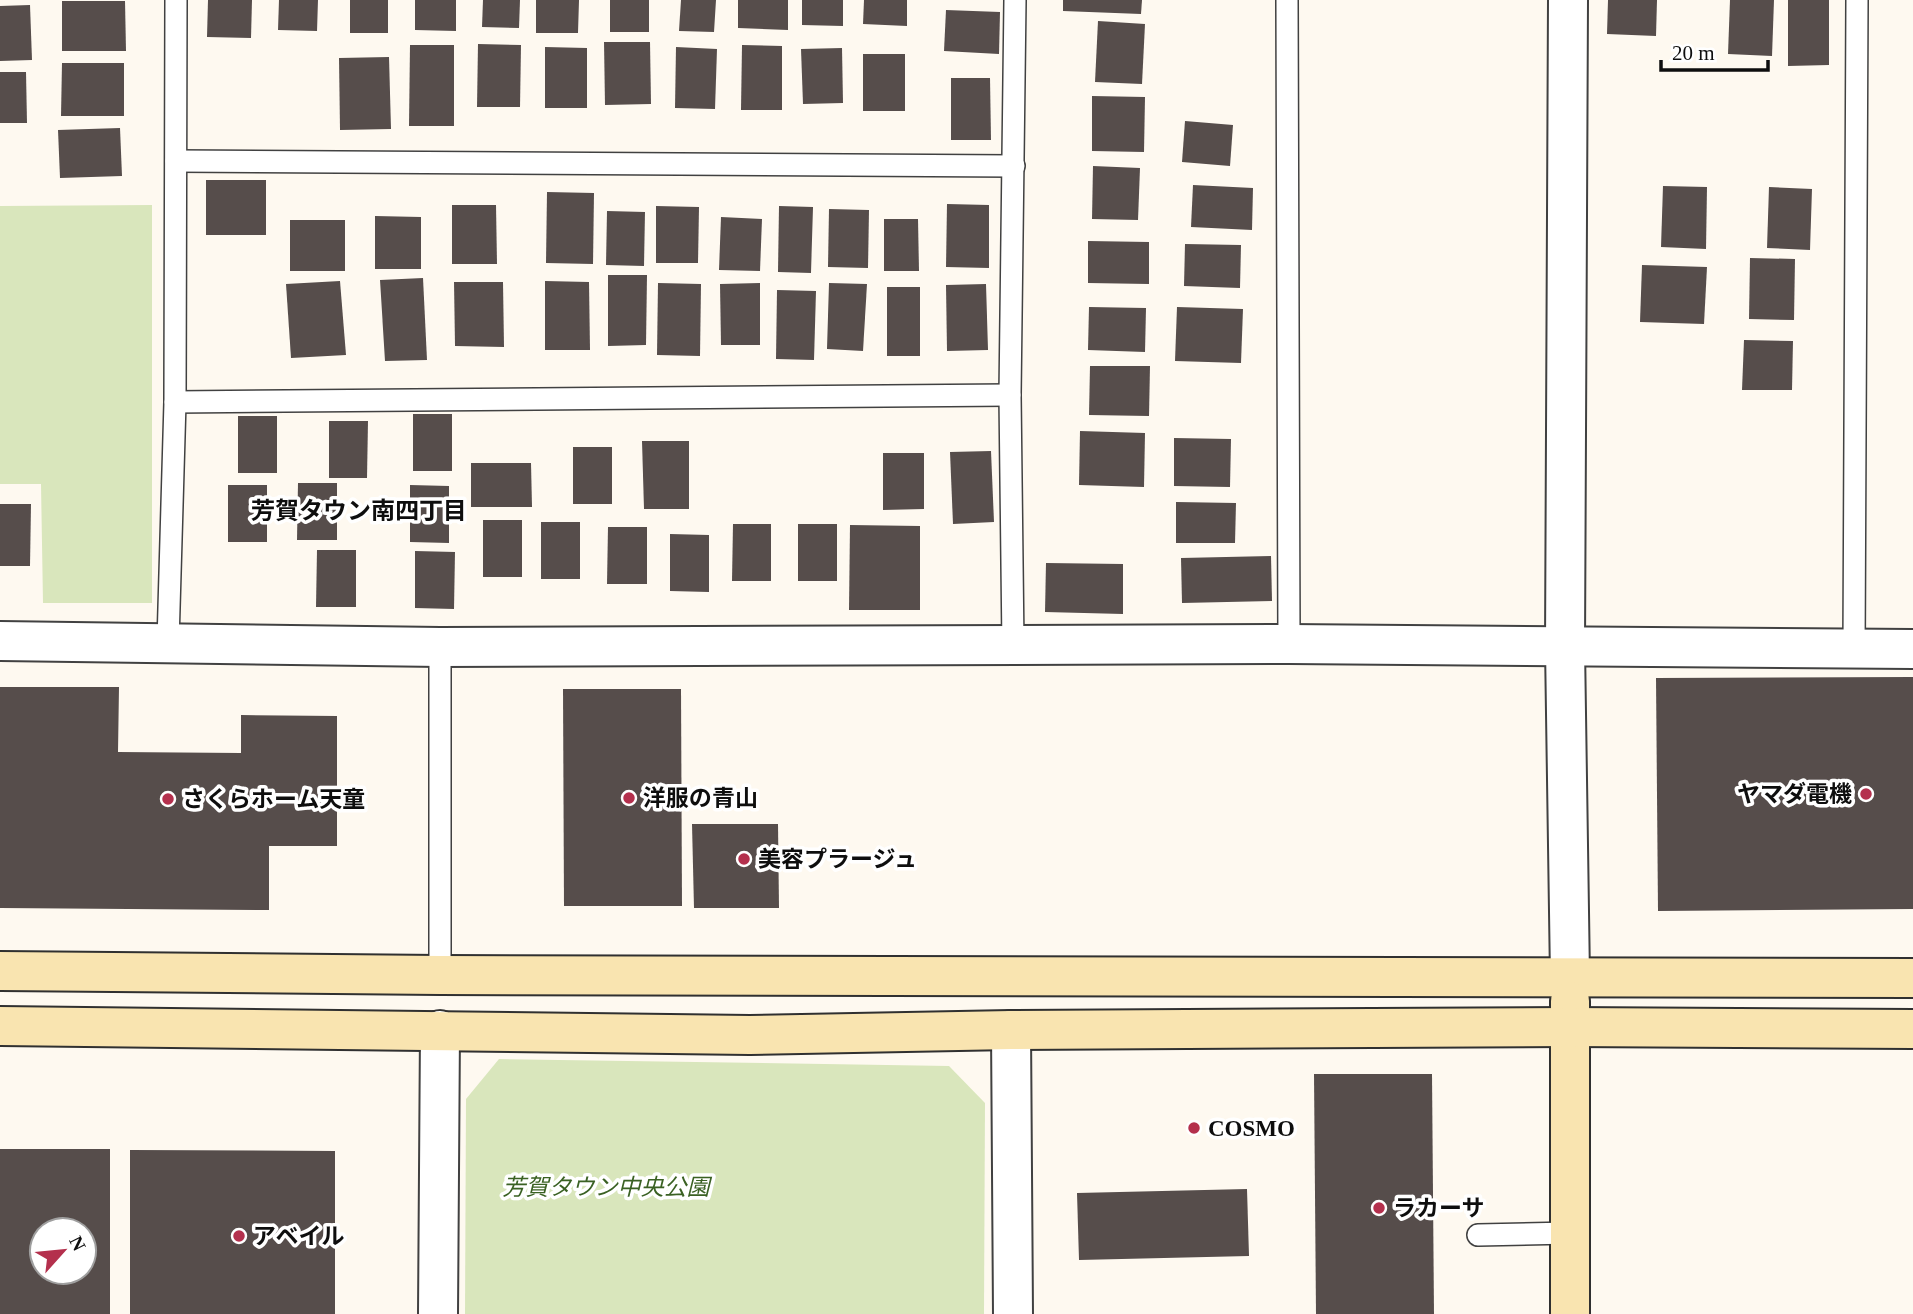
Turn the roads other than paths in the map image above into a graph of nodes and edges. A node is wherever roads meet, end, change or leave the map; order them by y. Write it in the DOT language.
graph roads {
  1 [pos="176,0"];
  2 [pos="1015,0"];
  3 [pos="1287,0"];
  4 [pos="1568,0"];
  5 [pos="1857,0"];
  6 [pos="176,161"];
  7 [pos="1014,166"];
  8 [pos="1010,395"];
  9 [pos="175,402"];
  10 [pos="0,641"];
  11 [pos="168,642"];
  12 [pos="1289,644"];
  13 [pos="1013,646"];
  14 [pos="1565,646"];
  15 [pos="440,647"];
  16 [pos="1913,649"];
  17 [pos="1854,650"];
  18 [pos="0,971"];
  19 [pos="440,975"];
  20 [pos="1570,977"];
  21 [pos="1913,978"];
  22 [pos="0,1026"];
  23 [pos="1570,1027"];
  24 [pos="1913,1028"];
  25 [pos="440,1030"];
  26 [pos="1011,1030"];
  27 [pos="1570,1233"];
  28 [pos="1478,1235"];
  29 [pos="438,1314"];
  30 [pos="1013,1314"];
  31 [pos="1570,1314"];
  1 -- 6 [label="lane"];
  2 -- 7 [label="lane"];
  3 -- 12 [label="lane"];
  4 -- 14 [label="street"];
  5 -- 17 [label="lane"];
  6 -- 7 [label="lane"];
  6 -- 9 [label="lane"];
  7 -- 8 [label="lane"];
  8 -- 9 [label="lane"];
  8 -- 13 [label="lane"];
  9 -- 11 [label="lane"];
  10 -- 11 [label="street"];
  11 -- 15 [label="street"];
  12 -- 13 [label="street"];
  12 -- 14 [label="street"];
  13 -- 15 [label="street"];
  14 -- 17 [label="street"];
  14 -- 20 [label="street"];
  15 -- 19 [label="lane"];
  16 -- 17 [label="street"];
  18 -- 19 [label="street"];
  19 -- 20 [label="street"];
  20 -- 21 [label="street"];
  20 -- 23 [label="street"];
  22 -- 25 [label="street"];
  23 -- 24 [label="street"];
  23 -- 26 [label="street"];
  23 -- 27 [label="street"];
  25 -- 26 [label="street"];
  25 -- 29 [label="street"];
  26 -- 30 [label="street"];
  27 -- 28 [label="lane"];
  27 -- 31 [label="street"];
}
